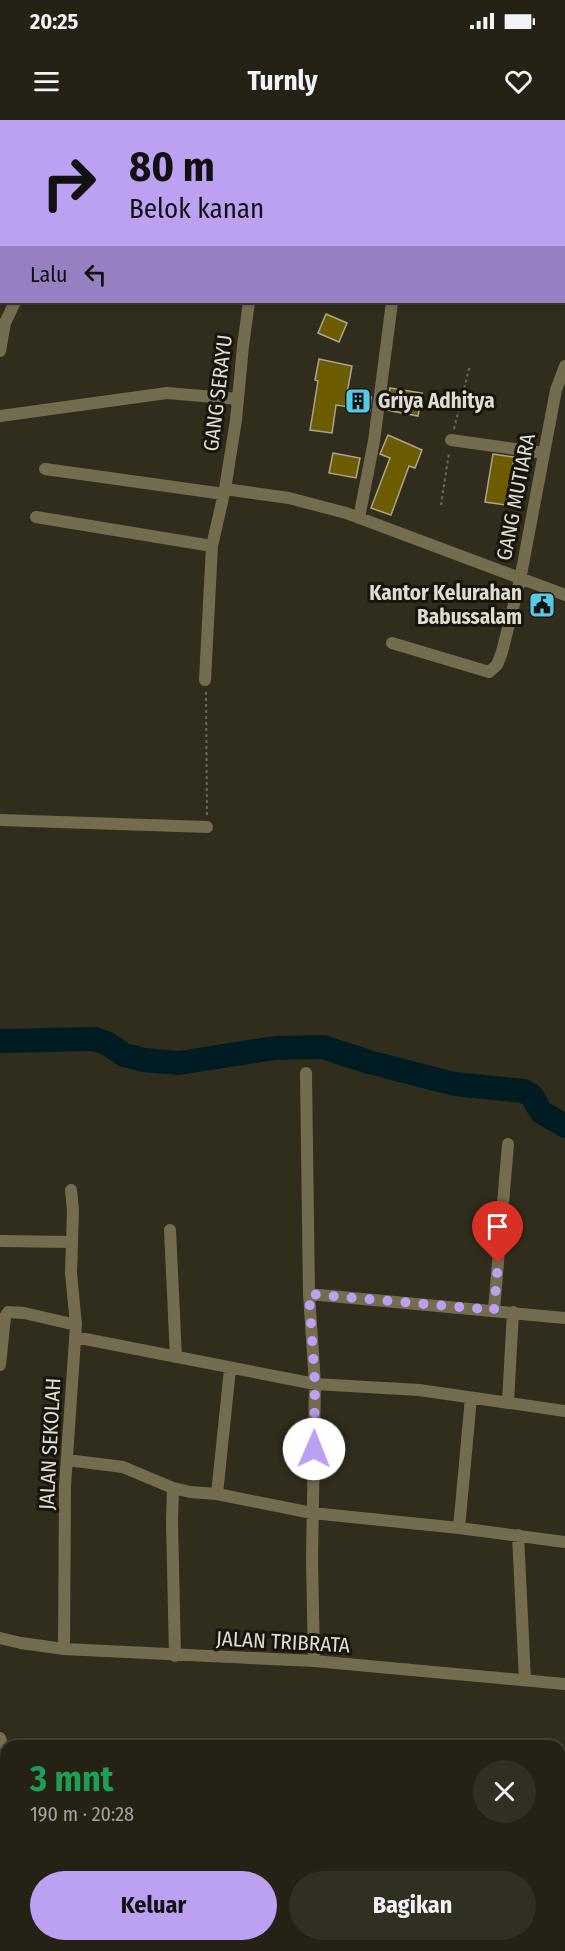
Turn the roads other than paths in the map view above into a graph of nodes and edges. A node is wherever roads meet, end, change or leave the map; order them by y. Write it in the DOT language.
graph roads {
  1 [pos="14,303"];
  2 [pos="249,303"];
  3 [pos="392,303"];
  4 [pos="0,351"];
  5 [pos="565,366"];
  6 [pos="238,399"];
  7 [pos="0,416"];
  8 [pos="451,440"];
  9 [pos="544,453"];
  10 [pos="45,469"];
  11 [pos="225,491"];
  12 [pos="36,517"];
  13 [pos="359,518"];
  14 [pos="212,546"];
  15 [pos="520,580"];
  16 [pos="565,596"];
  17 [pos="392,644"];
  18 [pos="206,680"];
  19 [pos="0,820"];
  20 [pos="207,827"];
  21 [pos="306,1073"];
  22 [pos="508,1144"];
  23 [pos="71,1190"];
  24 [pos="170,1230"];
  25 [pos="0,1241"];
  26 [pos="71,1242"];
  27 [pos="309,1294"];
  28 [pos="494,1310"];
  29 [pos="513,1312"];
  30 [pos="565,1318"];
  31 [pos="76,1331"];
  32 [pos="176,1358"];
  33 [pos="0,1365"];
  34 [pos="230,1369"];
  35 [pos="315,1384"];
  36 [pos="471,1398"];
  37 [pos="508,1402"];
  38 [pos="565,1411"];
  39 [pos="67,1460"];
  40 [pos="173,1488"];
  41 [pos="217,1494"];
  42 [pos="312,1513"];
  43 [pos="459,1528"];
  44 [pos="518,1535"];
  45 [pos="565,1542"];
  46 [pos="0,1638"];
  47 [pos="64,1649"];
  48 [pos="175,1656"];
  49 [pos="314,1661"];
  50 [pos="525,1680"];
  51 [pos="565,1684"];
  1 -- 4 [label="street"];
  2 -- 6 [label="street, GANG SERAYU"];
  3 -- 13 [label="street"];
  5 -- 9 [label="street, GANG MUTIARA"];
  6 -- 7 [label="street"];
  6 -- 11 [label="street, GANG SERAYU"];
  8 -- 9 [label="street"];
  9 -- 15 [label="street, GANG MUTIARA"];
  10 -- 11 [label="street"];
  11 -- 13 [label="street"];
  11 -- 14 [label="street, GANG SERAYU"];
  12 -- 14 [label="street"];
  13 -- 15 [label="street"];
  14 -- 18 [label="street, GANG SERAYU"];
  15 -- 16 [label="street"];
  15 -- 17 [label="street, GANG MUTIARA"];
  19 -- 20 [label="street"];
  21 -- 27 [label="street"];
  22 -- 28 [label="street"];
  23 -- 26 [label="street, JALAN SEKOLAH"];
  24 -- 32 [label="street"];
  25 -- 26 [label="street"];
  26 -- 31 [label="street, JALAN SEKOLAH"];
  27 -- 28 [label="street"];
  27 -- 35 [label="street"];
  28 -- 29 [label="street"];
  29 -- 30 [label="street"];
  29 -- 37 [label="street"];
  31 -- 32 [label="street"];
  31 -- 33 [label="street"];
  31 -- 39 [label="street, JALAN SEKOLAH"];
  32 -- 34 [label="street"];
  34 -- 35 [label="street"];
  34 -- 41 [label="street"];
  35 -- 36 [label="street"];
  35 -- 42 [label="street"];
  36 -- 37 [label="street"];
  36 -- 43 [label="street"];
  37 -- 38 [label="street"];
  39 -- 40 [label="street"];
  39 -- 47 [label="street, JALAN SEKOLAH"];
  40 -- 41 [label="street"];
  40 -- 48 [label="street"];
  41 -- 42 [label="street"];
  42 -- 43 [label="street"];
  42 -- 49 [label="street"];
  43 -- 44 [label="street"];
  44 -- 45 [label="street"];
  44 -- 50 [label="street"];
  46 -- 47 [label="street, JALAN TRIBRATA"];
  47 -- 48 [label="street, JALAN TRIBRATA"];
  48 -- 49 [label="street, JALAN TRIBRATA"];
  49 -- 50 [label="street, JALAN TRIBRATA"];
  50 -- 51 [label="street, JALAN TRIBRATA"];
}
